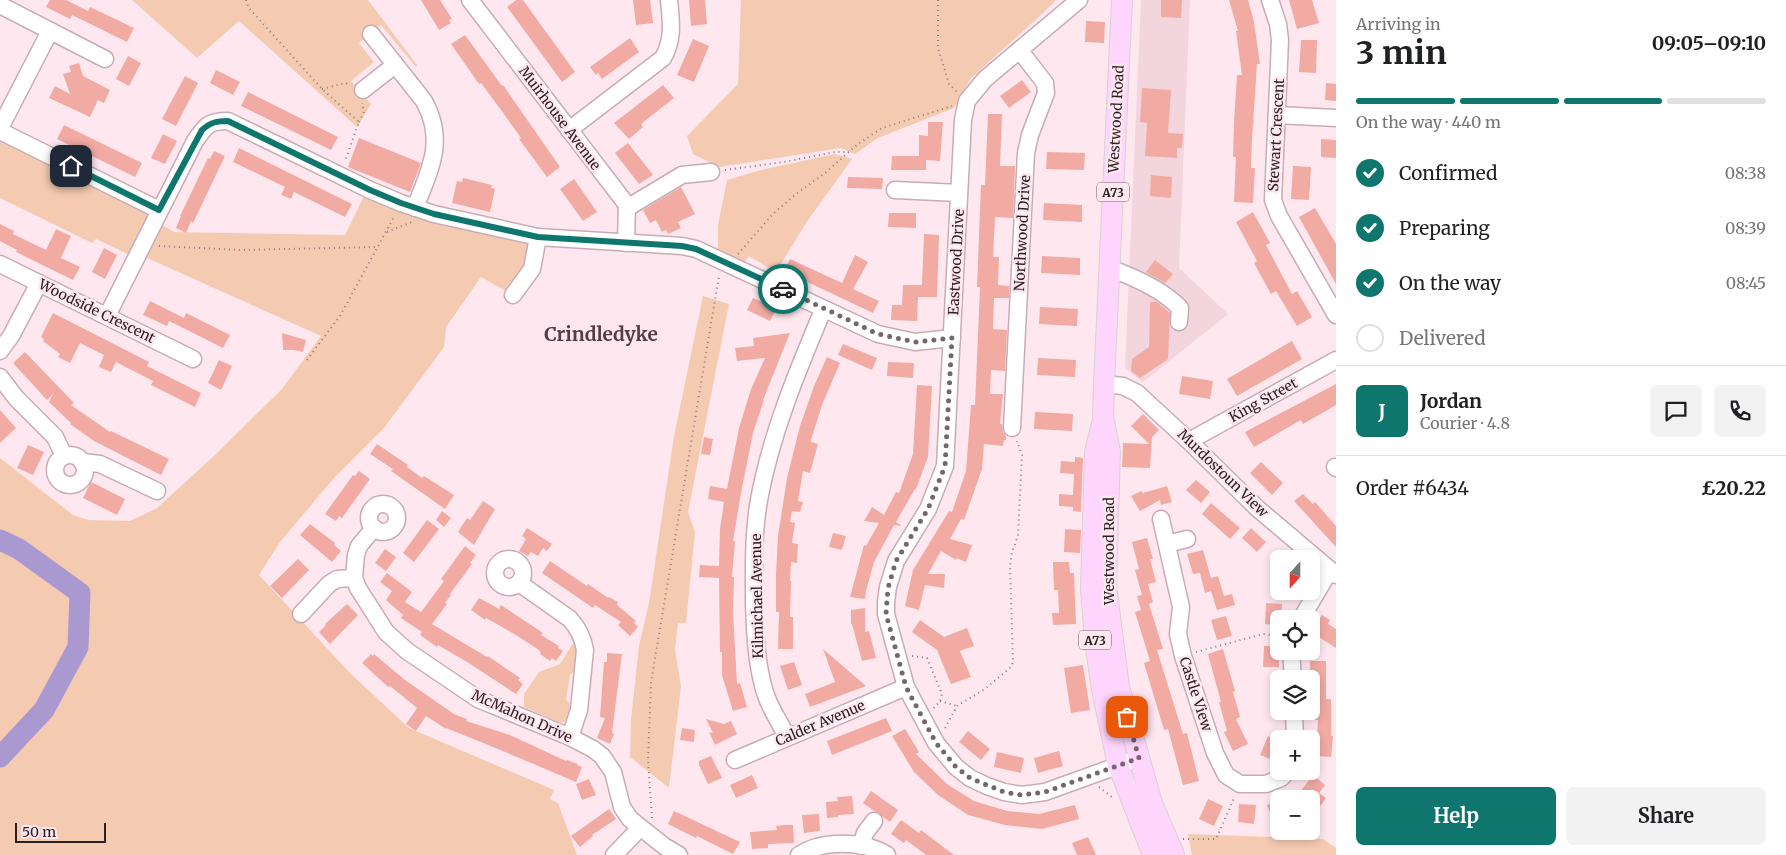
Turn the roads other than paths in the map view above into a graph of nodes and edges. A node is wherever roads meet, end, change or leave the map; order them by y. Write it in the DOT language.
graph roads {
  1 [pos="470,0"];
  2 [pos="669,0"];
  3 [pos="1079,0"];
  4 [pos="1122,0"];
  5 [pos="1270,0"];
  6 [pos="0,5"];
  7 [pos="50,31"];
  8 [pos="371,34"];
  9 [pos="1020,51"];
  10 [pos="105,59"];
  11 [pos="394,65"];
  12 [pos="363,90"];
  13 [pos="1277,115"];
  14 [pos="1336,118"];
  15 [pos="0,130"];
  16 [pos="569,130"];
  17 [pos="711,172"];
  18 [pos="895,190"];
  19 [pos="959,193"];
  20 [pos="408,205"];
  21 [pos="627,208"];
  22 [pos="159,210"];
  23 [pos="538,237"];
  24 [pos="626,244"];
  25 [pos="0,264"];
  26 [pos="1110,268"];
  27 [pos="39,283"];
  28 [pos="512,295"];
  29 [pos="823,310"];
  30 [pos="1336,315"];
  31 [pos="106,316"];
  32 [pos="1179,322"];
  33 [pos="952,338"];
  34 [pos="0,351"];
  35 [pos="193,359"];
  36 [pos="1336,360"];
  37 [pos="0,378"];
  38 [pos="1104,384"];
  39 [pos="1103,417"];
  40 [pos="1012,428"];
  41 [pos="1189,441"];
  42 [pos="64,456"];
  43 [pos="82,462"];
  44 [pos="157,491"];
  45 [pos="1161,519"];
  46 [pos="374,528"];
  47 [pos="1187,539"];
  48 [pos="1167,544"];
  49 [pos="1333,572"];
  50 [pos="354,578"];
  51 [pos="520,583"];
  52 [pos="1307,610"];
  53 [pos="301,614"];
  54 [pos="906,687"];
  55 [pos="570,737"];
  56 [pos="787,737"];
  57 [pos="1139,758"];
  58 [pos="735,759"];
  59 [pos="1118,765"];
  60 [pos="1275,780"];
  61 [pos="874,821"];
  62 [pos="640,828"];
  63 [pos="862,846"];
  64 [pos="1176,847"];
  65 [pos="614,855"];
  66 [pos="679,855"];
  67 [pos="799,855"];
  68 [pos="887,855"];
  69 [pos="1153,855"];
  1 -- 16 [label="street, Muirhouse Avenue"];
  2 -- 16 [label="street"];
  3 -- 9 [label="street, Eastwood Drive"];
  4 -- 26 [label="main road, Westwood Road / A73"];
  5 -- 13 [label="street, Stewart Crescent"];
  6 -- 7 [label="street"];
  7 -- 10 [label="street"];
  7 -- 15 [label="street"];
  8 -- 11 [label="street"];
  9 -- 19 [label="street, Eastwood Drive"];
  9 -- 40 [label="street, Northwood Drive"];
  11 -- 12 [label="street"];
  11 -- 20 [label="street"];
  13 -- 14 [label="street"];
  13 -- 30 [label="street, Stewart Crescent"];
  15 -- 22 [label="street"];
  16 -- 21 [label="street, Muirhouse Avenue"];
  17 -- 21 [label="street"];
  18 -- 19 [label="street"];
  19 -- 33 [label="street, Eastwood Drive"];
  20 -- 22 [label="street"];
  20 -- 23 [label="street"];
  21 -- 24 [label="street"];
  22 -- 31 [label="street"];
  23 -- 24 [label="street"];
  23 -- 28 [label="street"];
  24 -- 29 [label="street"];
  25 -- 27 [label="street, Woodside Crescent"];
  26 -- 32 [label="street"];
  26 -- 38 [label="main road, Westwood Road / A73"];
  27 -- 31 [label="street, Woodside Crescent"];
  27 -- 34 [label="street"];
  29 -- 33 [label="street"];
  29 -- 56 [label="street, Kilmichael Avenue"];
  31 -- 35 [label="street, Woodside Crescent"];
  33 -- 54 [label="street, Eastwood Drive"];
  36 -- 41 [label="street, King Street"];
  37 -- 42 [label="street"];
  38 -- 39 [label="main road, Westwood Road / A73"];
  38 -- 41 [label="street, Murdostoun View"];
  39 -- 57 [label="main road, Westwood Road / A73"];
  39 -- 59 [label="main road, Westwood Road / A73"];
  41 -- 49 [label="street, Murdostoun View"];
  42 -- 43 [label="street"];
  42 -- 43 [label="street"];
  43 -- 44 [label="street"];
  45 -- 48 [label="street, Castle View"];
  46 -- 50 [label="street"];
  47 -- 48 [label="street"];
  48 -- 60 [label="street, Castle View"];
  49 -- 52 [label="street"];
  50 -- 53 [label="street"];
  50 -- 55 [label="street, McMahon Drive"];
  51 -- 55 [label="street"];
  54 -- 56 [label="street, Calder Avenue"];
  54 -- 59 [label="street, Eastwood Drive"];
  55 -- 62 [label="street, McMahon Drive"];
  56 -- 58 [label="street, Calder Avenue"];
  57 -- 59 [label="street, Eastwood Drive"];
  57 -- 64 [label="main road, Westwood Road / A73"];
  59 -- 69 [label="main road, Westwood Road / A73"];
  61 -- 63 [label="street"];
  62 -- 65 [label="street"];
  62 -- 66 [label="street, McMahon Drive"];
  63 -- 67 [label="street"];
  63 -- 68 [label="street"];
}
